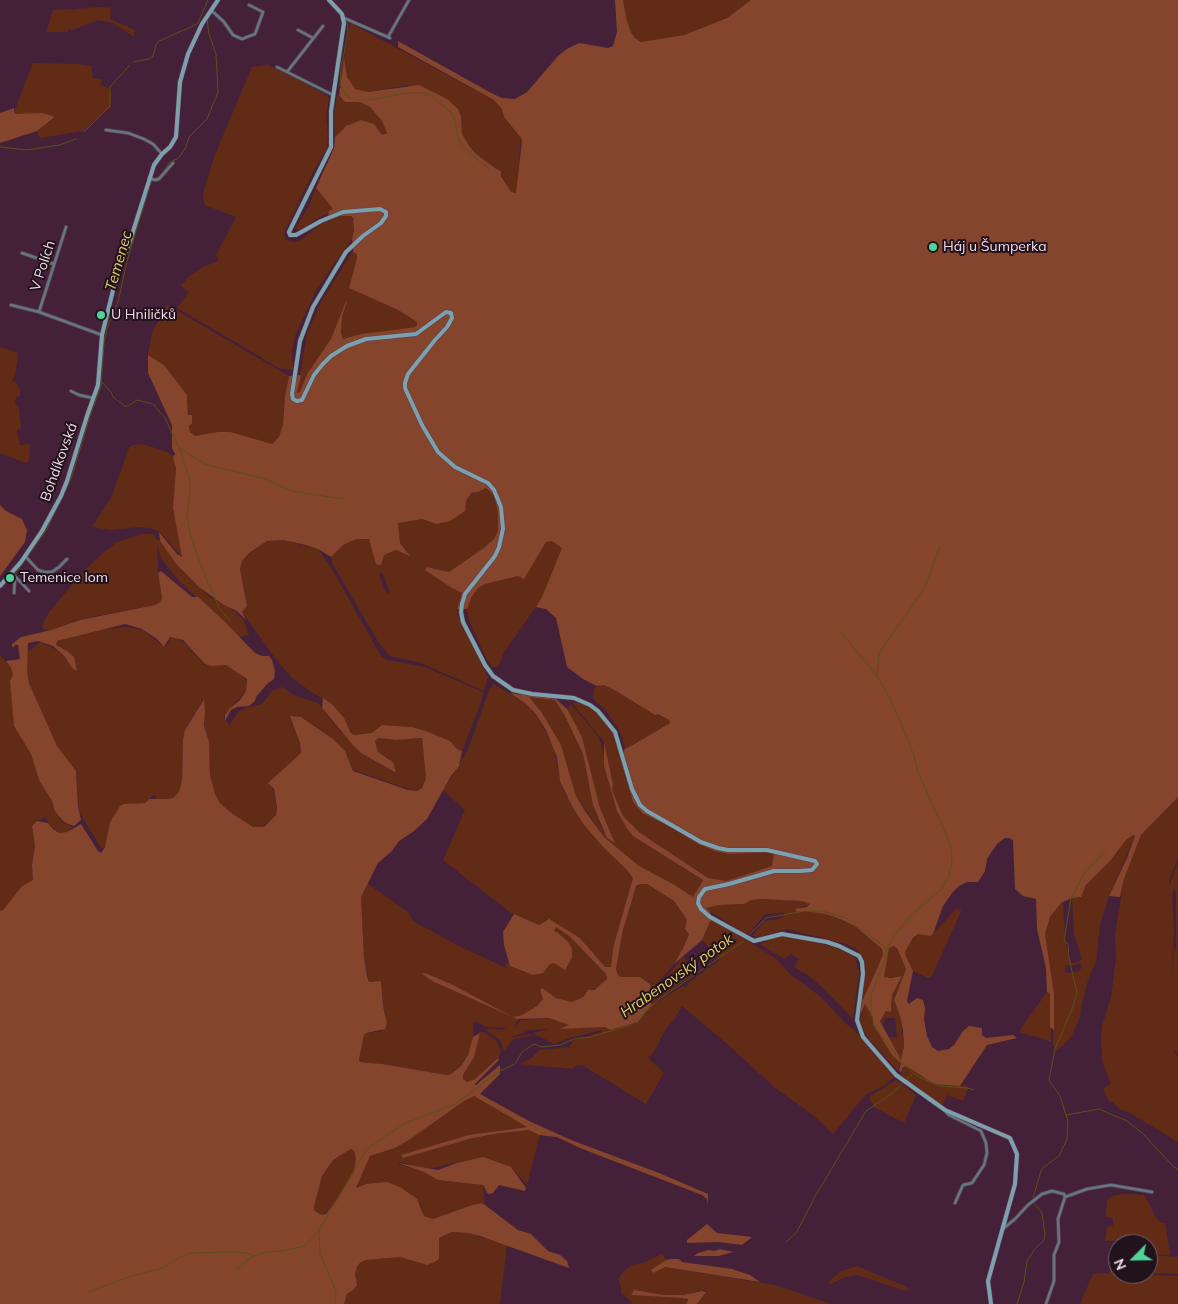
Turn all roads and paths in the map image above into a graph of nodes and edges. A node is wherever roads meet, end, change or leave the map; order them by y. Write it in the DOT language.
graph roads {
  1 [pos="218,0"];
  2 [pos="409,0"];
  3 [pos="331,1"];
  4 [pos="248,6"];
  5 [pos="212,10"];
  6 [pos="343,18"];
  7 [pos="323,26"];
  8 [pos="298,30"];
  9 [pos="314,38"];
  10 [pos="277,67"];
  11 [pos="287,72"];
  12 [pos="333,95"];
  13 [pos="106,130"];
  14 [pos="162,154"];
  15 [pos="173,164"];
  16 [pos="152,179"];
  17 [pos="66,226"];
  18 [pos="22,253"];
  19 [pos="54,264"];
  20 [pos="11,305"];
  21 [pos="39,312"];
  22 [pos="102,334"];
  23 [pos="71,391"];
  24 [pos="93,398"];
  25 [pos="27,558"];
  26 [pos="67,559"];
  27 [pos="14,574"];
  28 [pos="0,586"];
  29 [pos="29,591"];
  30 [pos="14,593"];
  31 [pos="945,1110"];
  32 [pos="1152,1192"];
  33 [pos="1065,1197"];
  34 [pos="955,1203"];
  35 [pos="1002,1229"];
  36 [pos="991,1304"];
  37 [pos="1046,1304"];
  1 -- 5 [label="street, Bohdíkovská"];
  2 -- 6 [label="street"];
  3 -- 6 [label="street"];
  4 -- 5 [label="street"];
  5 -- 14 [label="street, Bohdíkovská"];
  6 -- 12 [label="street"];
  7 -- 9 [label="street"];
  8 -- 9 [label="street"];
  9 -- 11 [label="street"];
  10 -- 11 [label="street"];
  11 -- 12 [label="street"];
  12 -- 31 [label="street"];
  13 -- 14 [label="street"];
  14 -- 16 [label="street, Bohdíkovská"];
  15 -- 16 [label="street, Bohdíkovská"];
  16 -- 22 [label="street, Bohdíkovská"];
  17 -- 19 [label="street, V Polích"];
  18 -- 19 [label="street"];
  19 -- 21 [label="street, V Polích"];
  20 -- 21 [label="street"];
  21 -- 22 [label="street"];
  22 -- 24 [label="street, Bohdíkovská"];
  23 -- 24 [label="street"];
  24 -- 25 [label="street, Bohdíkovská"];
  25 -- 26 [label="street"];
  25 -- 27 [label="street, Bohdíkovská"];
  27 -- 28 [label="street, Bohdíkovská"];
  27 -- 29 [label="street"];
  27 -- 30 [label="street"];
  31 -- 34 [label="street"];
  31 -- 35 [label="street"];
  32 -- 33 [label="street"];
  33 -- 35 [label="street"];
  33 -- 37 [label="street"];
  35 -- 36 [label="street"];
}
